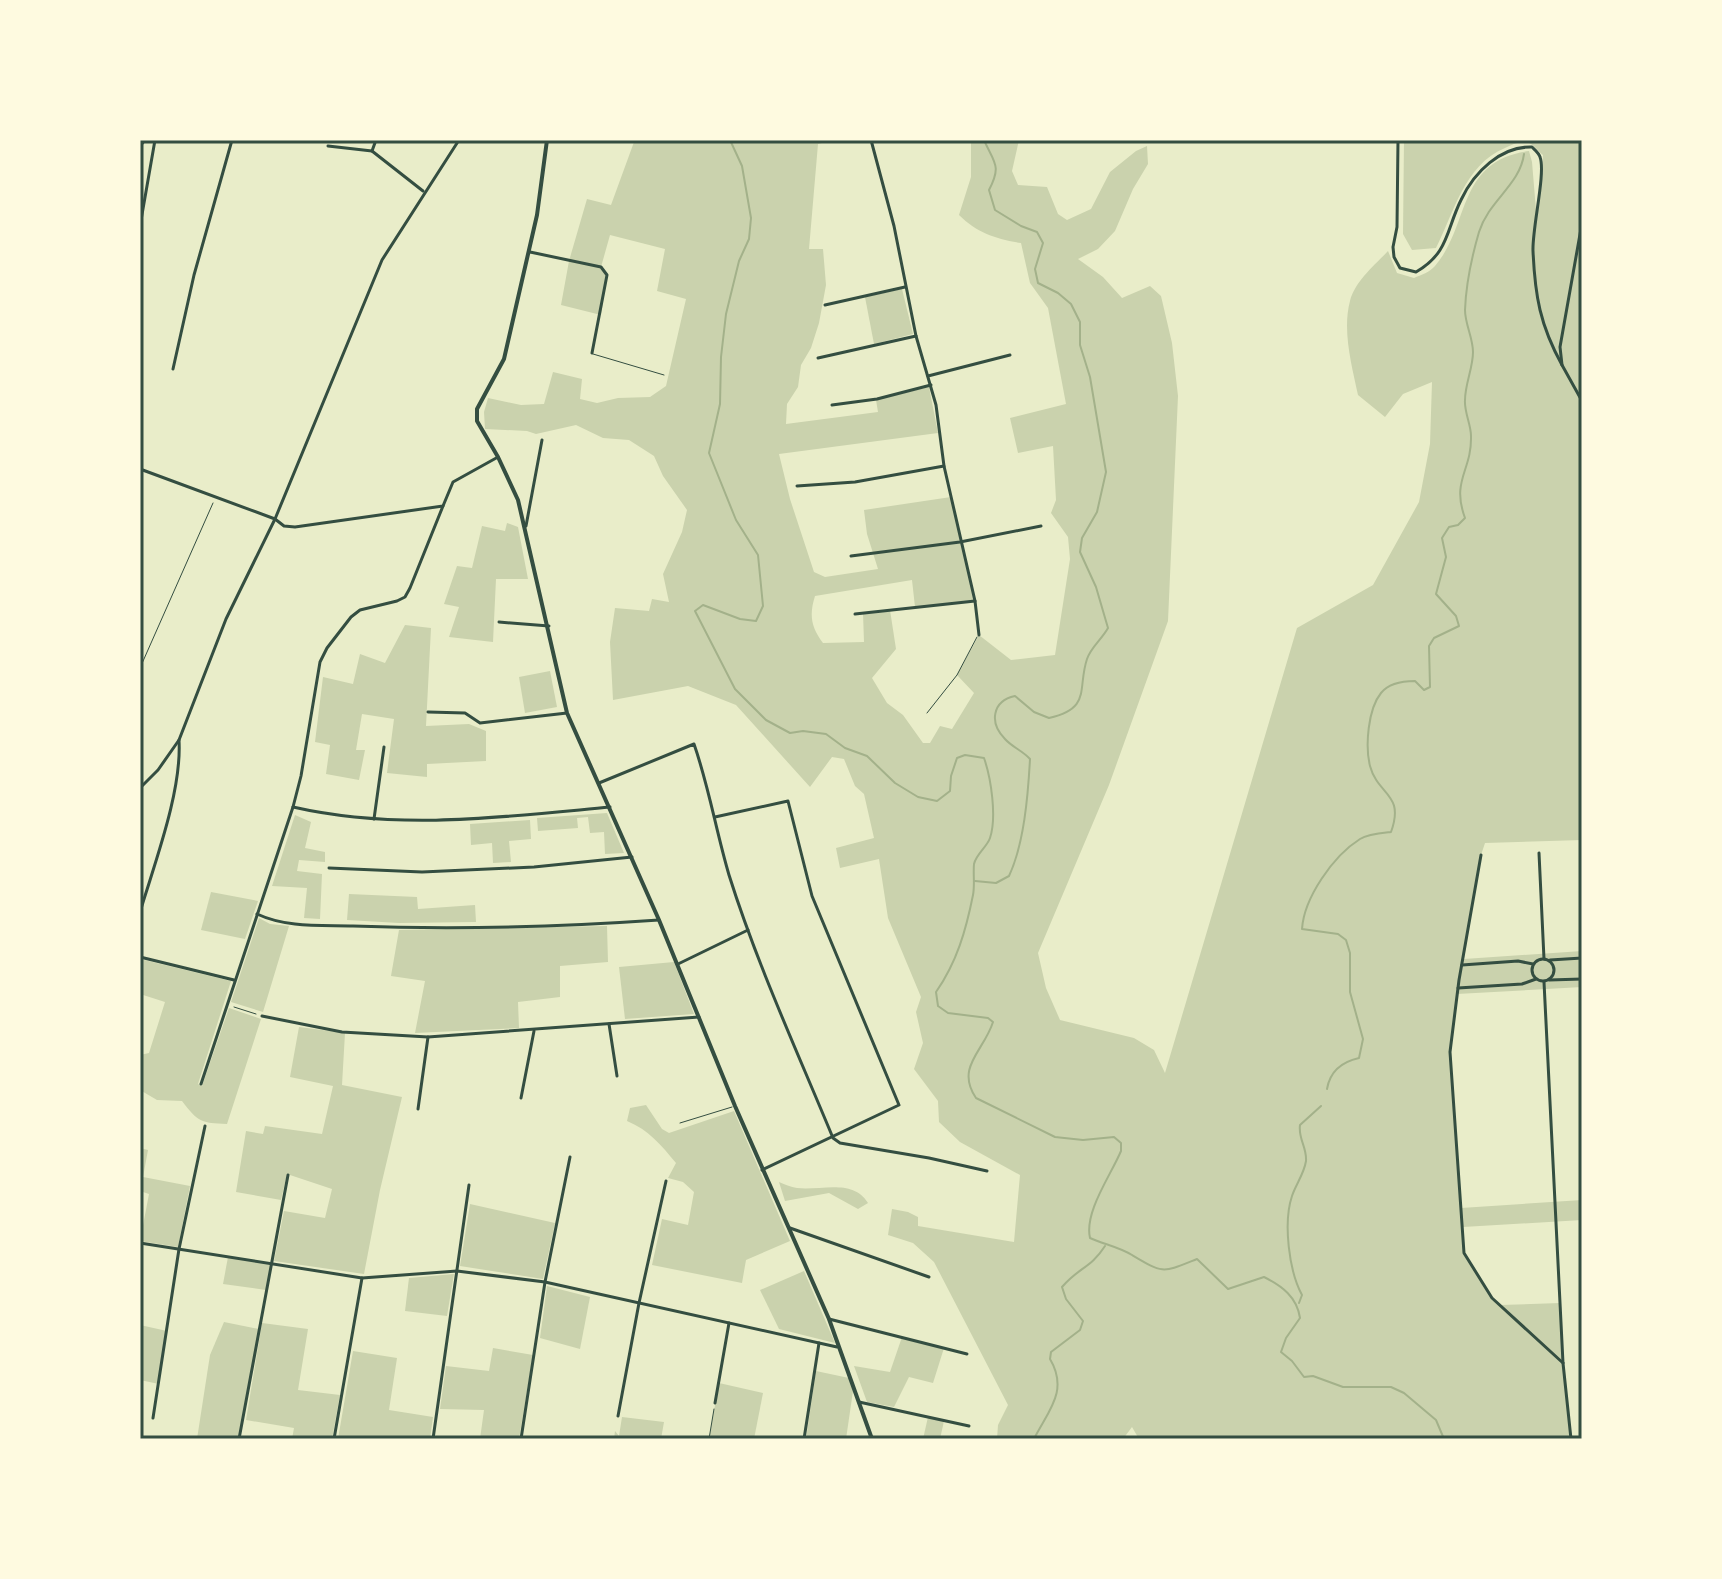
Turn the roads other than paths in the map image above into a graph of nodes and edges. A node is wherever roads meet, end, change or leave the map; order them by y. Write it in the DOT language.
graph roads {
  1 [pos="145,140"];
  2 [pos="155,140"];
  3 [pos="232,140"];
  4 [pos="376,140"];
  5 [pos="459,140"];
  6 [pos="547,140"];
  7 [pos="871,140"];
  8 [pos="1398,140"];
  9 [pos="140,146"];
  10 [pos="328,146"];
  11 [pos="372,151"];
  12 [pos="425,192"];
  13 [pos="1582,223"];
  14 [pos="140,226"];
  15 [pos="530,252"];
  16 [pos="905,287"];
  17 [pos="825,305"];
  18 [pos="916,336"];
  19 [pos="592,353"];
  20 [pos="1010,355"];
  21 [pos="818,358"];
  22 [pos="1562,365"];
  23 [pos="173,369"];
  24 [pos="664,375"];
  25 [pos="928,376"];
  26 [pos="931,385"];
  27 [pos="1582,401"];
  28 [pos="832,405"];
  29 [pos="542,440"];
  30 [pos="498,457"];
  31 [pos="944,466"];
  32 [pos="140,469"];
  33 [pos="797,486"];
  34 [pos="443,506"];
  35 [pos="275,519"];
  36 [pos="526,526"];
  37 [pos="1041,526"];
  38 [pos="960,542"];
  39 [pos="851,556"];
  40 [pos="975,601"];
  41 [pos="855,614"];
  42 [pos="499,622"];
  43 [pos="549,626"];
  44 [pos="979,635"];
  45 [pos="428,712"];
  46 [pos="567,713"];
  47 [pos="927,713"];
  48 [pos="179,740"];
  49 [pos="384,747"];
  50 [pos="599,783"];
  51 [pos="140,788"];
  52 [pos="293,807"];
  53 [pos="610,807"];
  54 [pos="715,817"];
  55 [pos="374,819"];
  56 [pos="1539,853"];
  57 [pos="1481,855"];
  58 [pos="632,857"];
  59 [pos="329,868"];
  60 [pos="140,912"];
  61 [pos="256,914"];
  62 [pos="659,920"];
  63 [pos="748,930"];
  64 [pos="140,957"];
  65 [pos="1582,958"];
  66 [pos="1546,960"];
  67 [pos="678,964"];
  68 [pos="1533,964"];
  69 [pos="1462,965"];
  70 [pos="1536,979"];
  71 [pos="1582,979"];
  72 [pos="234,980"];
  73 [pos="1546,981"];
  74 [pos="1458,988"];
  75 [pos="262,1016"];
  76 [pos="699,1017"];
  77 [pos="609,1024"];
  78 [pos="534,1031"];
  79 [pos="428,1037"];
  80 [pos="617,1076"];
  81 [pos="201,1084"];
  82 [pos="521,1098"];
  83 [pos="735,1106"];
  84 [pos="418,1109"];
  85 [pos="680,1123"];
  86 [pos="205,1126"];
  87 [pos="833,1138"];
  88 [pos="570,1157"];
  89 [pos="762,1170"];
  90 [pos="987,1171"];
  91 [pos="288,1175"];
  92 [pos="666,1181"];
  93 [pos="469,1185"];
  94 [pos="790,1228"];
  95 [pos="140,1243"];
  96 [pos="179,1249"];
  97 [pos="271,1264"];
  98 [pos="457,1271"];
  99 [pos="929,1277"];
  100 [pos="362,1278"];
  101 [pos="545,1282"];
  102 [pos="639,1303"];
  103 [pos="829,1319"];
  104 [pos="729,1323"];
  105 [pos="819,1343"];
  106 [pos="841,1348"];
  107 [pos="967,1354"];
  108 [pos="1563,1363"];
  109 [pos="859,1402"];
  110 [pos="715,1403"];
  111 [pos="618,1416"];
  112 [pos="153,1418"];
  113 [pos="969,1426"];
  114 [pos="239,1439"];
  115 [pos="334,1439"];
  116 [pos="433,1439"];
  117 [pos="521,1439"];
  118 [pos="804,1439"];
  119 [pos="872,1439"];
  120 [pos="1571,1439"];
  1 -- 9 [label="street"];
  2 -- 14 [label="street"];
  3 -- 23 [label="street"];
  4 -- 11 [label="street"];
  5 -- 12 [label="street"];
  6 -- 15 [label="street"];
  7 -- 16 [label="street"];
  8 -- 22 [label="street"];
  10 -- 11 [label="street"];
  11 -- 12 [label="street"];
  12 -- 35 [label="street"];
  13 -- 22 [label="street"];
  15 -- 19 [label="street"];
  15 -- 30 [label="street"];
  16 -- 17 [label="street"];
  16 -- 18 [label="street"];
  18 -- 21 [label="street"];
  18 -- 25 [label="street"];
  19 -- 24 [label="lane"];
  20 -- 25 [label="street"];
  22 -- 27 [label="street"];
  25 -- 26 [label="street"];
  26 -- 28 [label="street"];
  26 -- 31 [label="street"];
  29 -- 36 [label="street"];
  30 -- 34 [label="street"];
  30 -- 36 [label="street"];
  31 -- 33 [label="street"];
  31 -- 38 [label="street"];
  32 -- 35 [label="street"];
  34 -- 35 [label="street"];
  34 -- 52 [label="street"];
  35 -- 48 [label="street"];
  36 -- 43 [label="street"];
  37 -- 38 [label="street"];
  38 -- 39 [label="street"];
  38 -- 40 [label="street"];
  40 -- 41 [label="street"];
  40 -- 44 [label="street"];
  42 -- 43 [label="street"];
  43 -- 46 [label="street"];
  44 -- 47 [label="lane"];
  45 -- 46 [label="street"];
  46 -- 50 [label="street"];
  48 -- 51 [label="street"];
  48 -- 60 [label="street"];
  49 -- 55 [label="street"];
  50 -- 53 [label="street"];
  50 -- 54 [label="street"];
  52 -- 55 [label="street"];
  52 -- 61 [label="street"];
  53 -- 55 [label="street"];
  53 -- 58 [label="street"];
  54 -- 63 [label="street"];
  54 -- 87 [label="street"];
  56 -- 66 [label="street"];
  57 -- 69 [label="street"];
  58 -- 59 [label="street"];
  58 -- 62 [label="street"];
  61 -- 62 [label="street"];
  61 -- 72 [label="street"];
  62 -- 67 [label="street"];
  63 -- 67 [label="street"];
  63 -- 87 [label="street"];
  64 -- 72 [label="street"];
  65 -- 66 [label="street"];
  66 -- 68 [label="street"];
  66 -- 73 [label="street"];
  67 -- 76 [label="street"];
  68 -- 69 [label="street"];
  68 -- 70 [label="street"];
  69 -- 74 [label="street"];
  70 -- 73 [label="street"];
  70 -- 74 [label="street"];
  71 -- 73 [label="street"];
  72 -- 81 [label="street"];
  73 -- 108 [label="street"];
  74 -- 108 [label="street"];
  75 -- 79 [label="street"];
  76 -- 77 [label="street"];
  76 -- 83 [label="street"];
  77 -- 78 [label="street"];
  77 -- 80 [label="street"];
  78 -- 79 [label="street"];
  78 -- 82 [label="street"];
  79 -- 84 [label="street"];
  83 -- 85 [label="lane"];
  83 -- 89 [label="street"];
  86 -- 96 [label="street"];
  87 -- 89 [label="street"];
  87 -- 90 [label="street"];
  88 -- 101 [label="street"];
  89 -- 94 [label="street"];
  91 -- 97 [label="street"];
  92 -- 102 [label="street"];
  93 -- 98 [label="street"];
  94 -- 99 [label="street"];
  94 -- 103 [label="street"];
  95 -- 96 [label="street"];
  96 -- 97 [label="street"];
  96 -- 112 [label="street"];
  97 -- 100 [label="street"];
  97 -- 114 [label="street"];
  98 -- 100 [label="street"];
  98 -- 101 [label="street"];
  98 -- 116 [label="street"];
  100 -- 115 [label="street"];
  101 -- 102 [label="street"];
  101 -- 117 [label="street"];
  102 -- 104 [label="street"];
  102 -- 111 [label="street"];
  103 -- 106 [label="street"];
  103 -- 107 [label="street"];
  104 -- 105 [label="street"];
  104 -- 110 [label="street"];
  105 -- 106 [label="street"];
  105 -- 118 [label="street"];
  106 -- 109 [label="street"];
  108 -- 120 [label="street"];
  109 -- 113 [label="street"];
  109 -- 119 [label="street"];
}
